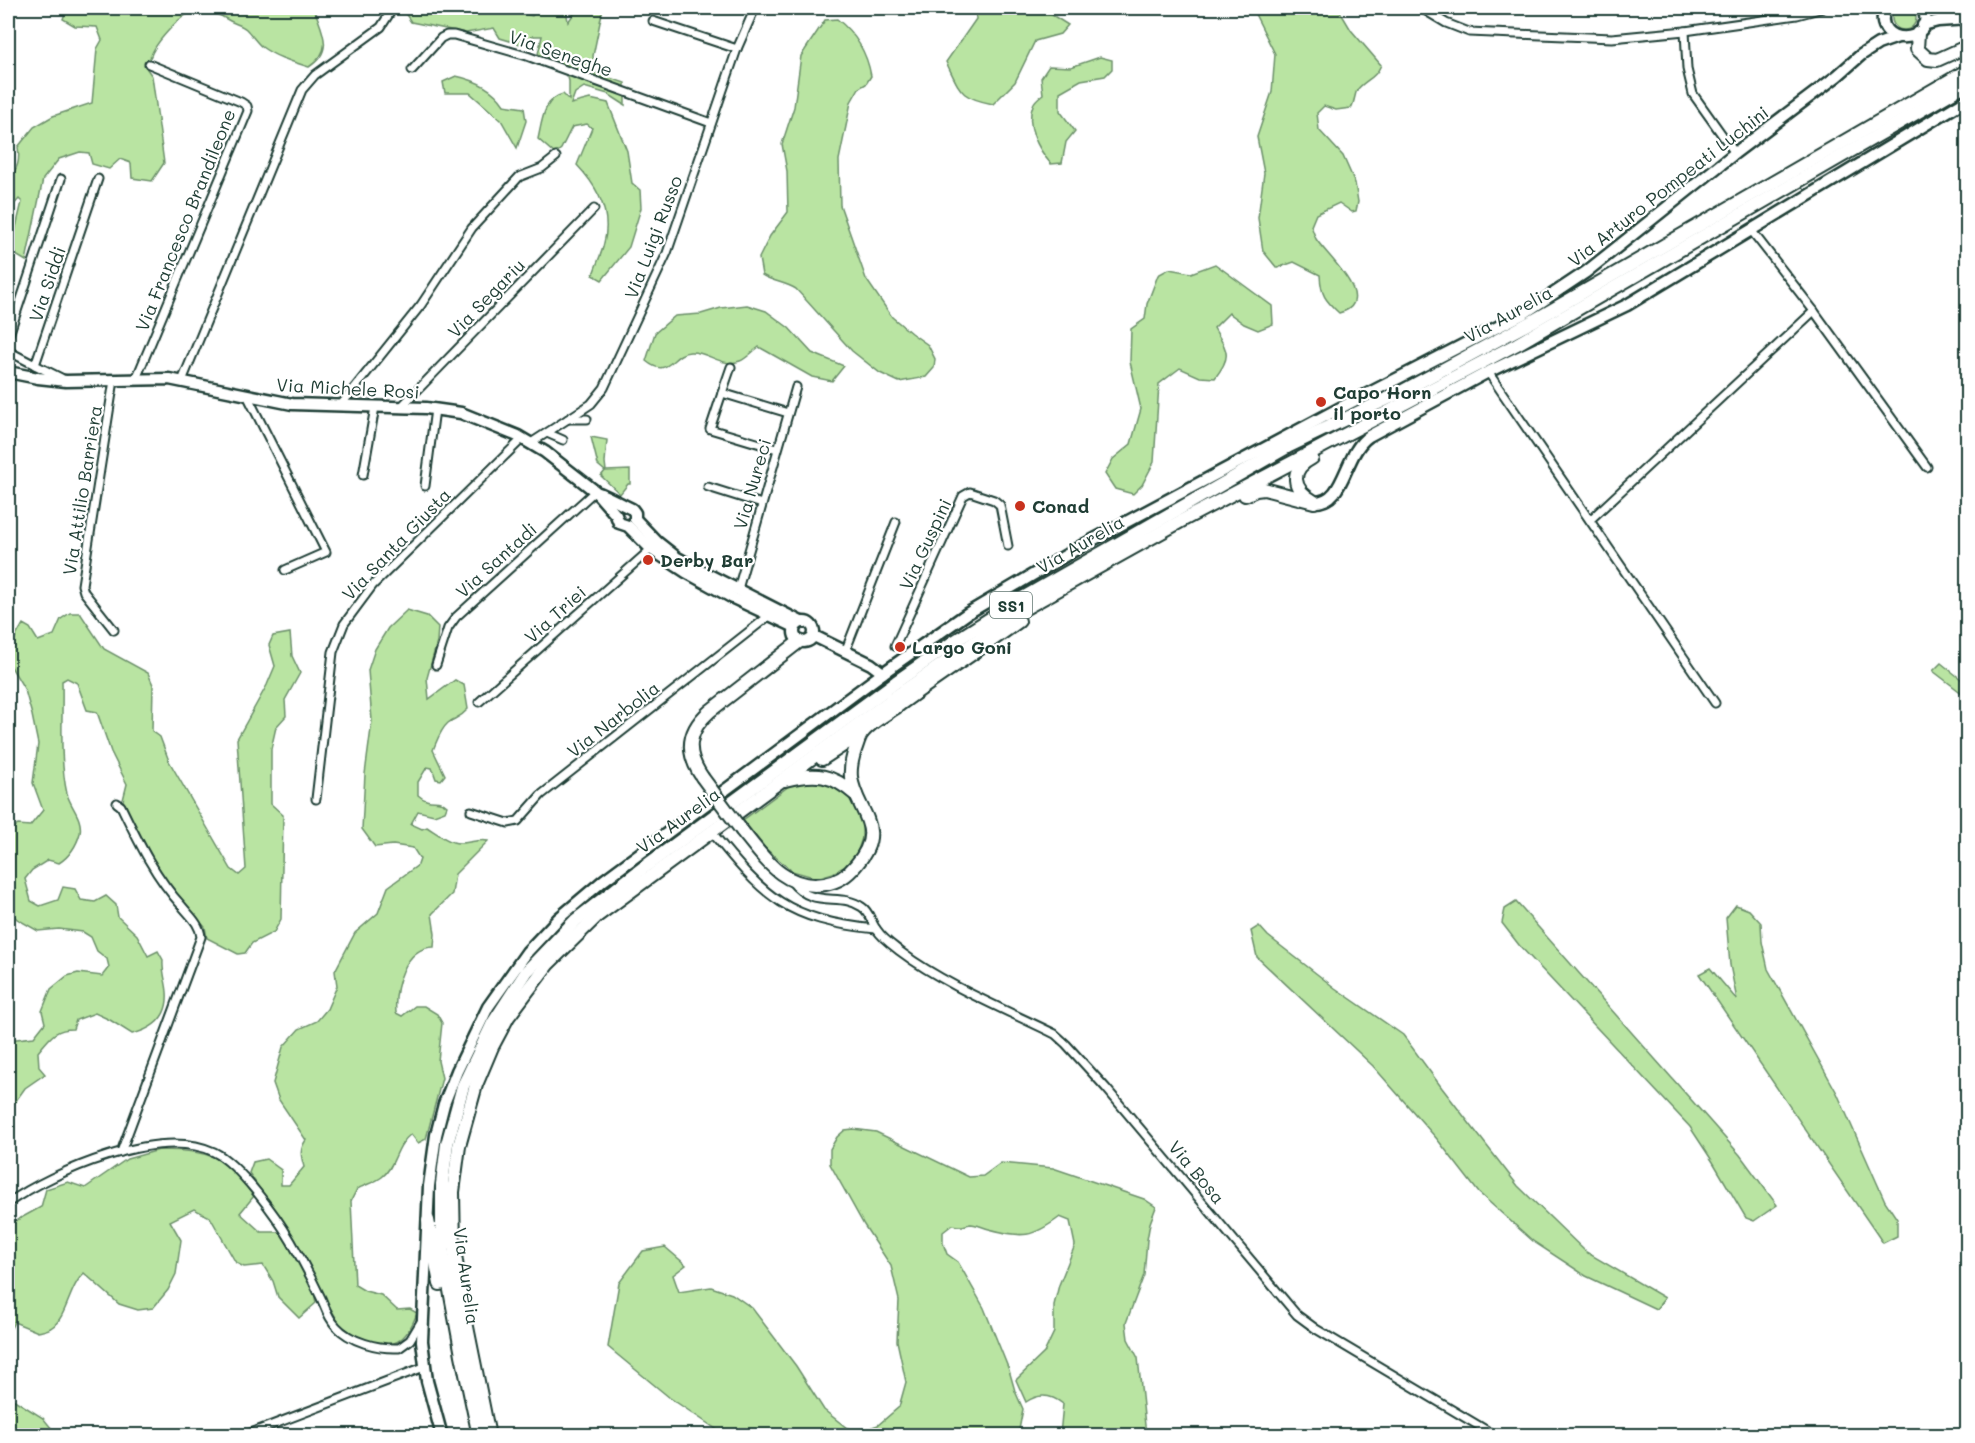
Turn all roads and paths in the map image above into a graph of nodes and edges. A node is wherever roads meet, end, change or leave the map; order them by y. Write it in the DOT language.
graph roads {
  1 [pos="393,8"];
  2 [pos="755,8"];
  3 [pos="1421,8"];
  4 [pos="1823,8"];
  5 [pos="1885,8"];
  6 [pos="1924,8"];
  7 [pos="1968,18"];
  8 [pos="653,21"];
  9 [pos="1884,23"];
  10 [pos="1921,29"];
  11 [pos="1685,31"];
  12 [pos="1898,37"];
  13 [pos="1968,46"];
  14 [pos="736,49"];
  15 [pos="1861,55"];
  16 [pos="148,64"];
  17 [pos="412,70"];
  18 [pos="1968,70"];
  19 [pos="1968,83"];
  20 [pos="1968,99"];
  21 [pos="711,123"];
  22 [pos="1735,153"];
  23 [pos="556,157"];
  24 [pos="61,179"];
  25 [pos="98,179"];
  26 [pos="594,208"];
  27 [pos="1751,230"];
  28 [pos="1814,311"];
  29 [pos="8,338"];
  30 [pos="8,351"];
  31 [pos="35,365"];
  32 [pos="730,368"];
  33 [pos="8,372"];
  34 [pos="1488,372"];
  35 [pos="136,379"];
  36 [pos="114,380"];
  37 [pos="66,381"];
  38 [pos="182,381"];
  39 [pos="796,387"];
  40 [pos="722,393"];
  41 [pos="248,397"];
  42 [pos="340,406"];
  43 [pos="375,407"];
  44 [pos="401,407"];
  45 [pos="435,409"];
  46 [pos="788,412"];
  47 [pos="568,419"];
  48 [pos="587,419"];
  49 [pos="1359,426"];
  50 [pos="547,433"];
  51 [pos="527,440"];
  52 [pos="563,440"];
  53 [pos="777,449"];
  54 [pos="1927,467"];
  55 [pos="363,475"];
  56 [pos="425,486"];
  57 [pos="708,487"];
  58 [pos="595,491"];
  59 [pos="1314,502"];
  60 [pos="762,504"];
  61 [pos="620,511"];
  62 [pos="1183,520"];
  63 [pos="1590,520"];
  64 [pos="631,522"];
  65 [pos="896,522"];
  66 [pos="1008,546"];
  67 [pos="651,549"];
  68 [pos="1100,566"];
  69 [pos="285,570"];
  70 [pos="738,589"];
  71 [pos="770,615"];
  72 [pos="798,625"];
  73 [pos="114,630"];
  74 [pos="814,636"];
  75 [pos="800,641"];
  76 [pos="895,646"];
  77 [pos="845,651"];
  78 [pos="436,665"];
  79 [pos="883,673"];
  80 [pos="479,702"];
  81 [pos="1715,703"];
  82 [pos="863,732"];
  83 [pos="778,782"];
  84 [pos="856,795"];
  85 [pos="316,799"];
  86 [pos="117,803"];
  87 [pos="471,811"];
  88 [pos="711,831"];
  89 [pos="790,879"];
  90 [pos="876,929"];
  91 [pos="121,1152"];
  92 [pos="8,1203"];
  93 [pos="429,1220"];
  94 [pos="423,1317"];
  95 [pos="424,1367"];
  96 [pos="480,1384"];
  97 [pos="243,1436"];
  98 [pos="442,1436"];
  99 [pos="472,1436"];
  100 [pos="479,1436"];
  101 [pos="489,1436"];
  102 [pos="499,1436"];
  103 [pos="1496,1436"];
  1 -- 38 [label="street"];
  2 -- 14 [label="street, Via Luigi Russo"];
  3 -- 11 [label="street"];
  4 -- 11 [label="street"];
  5 -- 9 [label="street"];
  6 -- 7 [label="street"];
  6 -- 10 [label="street"];
  7 -- 10 [label="street"];
  8 -- 14 [label="street"];
  9 -- 12 [label="street"];
  9 -- 15 [label="street, Via Arturo Pompeati Luchini"];
  10 -- 12 [label="street, Via Arturo Pompeati Luchini"];
  10 -- 13 [label="highway"];
  11 -- 22 [label="street"];
  12 -- 15 [label="street, Via Arturo Pompeati Luchini"];
  14 -- 21 [label="street, Via Luigi Russo"];
  15 -- 22 [label="street, Via Arturo Pompeati Luchini"];
  16 -- 35 [label="street, Via Francesco Brandileone"];
  17 -- 21 [label="street, Via Seneghe"];
  18 -- 100 [label="highway, Via Aurelia / SS1"];
  19 -- 49 [label="highway, Via Aurelia / SS1"];
  20 -- 27 [label="street"];
  21 -- 47 [label="street, Via Luigi Russo"];
  22 -- 79 [label="street, Via Arturo Pompeati Luchini"];
  23 -- 42 [label="street"];
  24 -- 29 [label="street"];
  25 -- 31 [label="street, Via Siddi"];
  26 -- 44 [label="street, Via Segariu"];
  27 -- 28 [label="street"];
  27 -- 34 [label="street"];
  28 -- 54 [label="street"];
  28 -- 63 [label="street"];
  30 -- 31 [label="street"];
  31 -- 37 [label="street"];
  32 -- 40 [label="street"];
  33 -- 37 [label="street, Via Michele Rosi"];
  34 -- 59 [label="street"];
  34 -- 63 [label="street"];
  35 -- 36 [label="street, Via Michele Rosi"];
  35 -- 38 [label="street, Via Michele Rosi"];
  36 -- 37 [label="street, Via Michele Rosi"];
  36 -- 73 [label="street, Via Attilio Barriera"];
  38 -- 41 [label="street, Via Michele Rosi"];
  39 -- 46 [label="street, Via Nureci"];
  40 -- 46 [label="street"];
  40 -- 53 [label="street"];
  41 -- 42 [label="street, Via Michele Rosi"];
  41 -- 69 [label="street"];
  42 -- 43 [label="street, Via Michele Rosi"];
  43 -- 44 [label="street, Via Michele Rosi"];
  43 -- 55 [label="street"];
  44 -- 45 [label="street, Via Michele Rosi"];
  45 -- 51 [label="street, Via Michele Rosi"];
  45 -- 56 [label="street"];
  46 -- 53 [label="street, Via Nureci"];
  47 -- 48 [label="street"];
  47 -- 50 [label="street, Via Luigi Russo"];
  49 -- 59 [label="highway"];
  49 -- 62 [label="highway, Via Aurelia / SS1"];
  50 -- 51 [label="street, Via Luigi Russo"];
  50 -- 52 [label="street"];
  51 -- 58 [label="street, Via Michele Rosi"];
  51 -- 85 [label="street, Via Santa Giusta"];
  53 -- 60 [label="street, Via Nureci"];
  57 -- 60 [label="street"];
  58 -- 61 [label="street, Via Michele Rosi"];
  58 -- 78 [label="street, Via Santadi"];
  59 -- 62 [label="highway"];
  60 -- 70 [label="street, Via Nureci"];
  61 -- 64 [label="street, Via Michele Rosi"];
  61 -- 64 [label="street, Via Michele Rosi"];
  62 -- 68 [label="highway, Via Aurelia / SS1"];
  63 -- 81 [label="street"];
  64 -- 67 [label="street, Via Michele Rosi"];
  64 -- 70 [label="street, Via Michele Rosi"];
  65 -- 77 [label="street"];
  66 -- 76 [label="street, Via Guspini"];
  67 -- 71 [label="street, Via Michele Rosi"];
  67 -- 80 [label="street, Via Triei"];
  68 -- 82 [label="highway"];
  68 -- 83 [label="highway, Via Aurelia / SS1"];
  70 -- 72 [label="street, Via Michele Rosi"];
  71 -- 72 [label="street, Via Michele Rosi"];
  71 -- 87 [label="street, Via Narbolia"];
  72 -- 74 [label="street"];
  72 -- 75 [label="street"];
  74 -- 75 [label="street"];
  74 -- 77 [label="street"];
  75 -- 89 [label="highway, bridge"];
  77 -- 79 [label="street"];
  79 -- 93 [label="street, Via Arturo Pompeati Luchini"];
  82 -- 83 [label="highway"];
  82 -- 84 [label="highway"];
  83 -- 84 [label="highway"];
  83 -- 88 [label="highway, Via Aurelia / SS1"];
  84 -- 89 [label="highway"];
  86 -- 91 [label="street"];
  88 -- 90 [label="street"];
  88 -- 96 [label="highway, Via Aurelia / SS1"];
  89 -- 90 [label="street, Via Bosa"];
  90 -- 103 [label="street, Via Bosa"];
  91 -- 92 [label="street"];
  91 -- 94 [label="street"];
  93 -- 94 [label="street, Via Arturo Pompeati Luchini"];
  93 -- 99 [label="highway"];
  94 -- 95 [label="street, Via Arturo Pompeati Luchini"];
  95 -- 97 [label="street"];
  95 -- 98 [label="street, Via Arturo Pompeati Luchini"];
  96 -- 101 [label="highway, Via Aurelia / SS1"];
  96 -- 102 [label="highway"];
}
